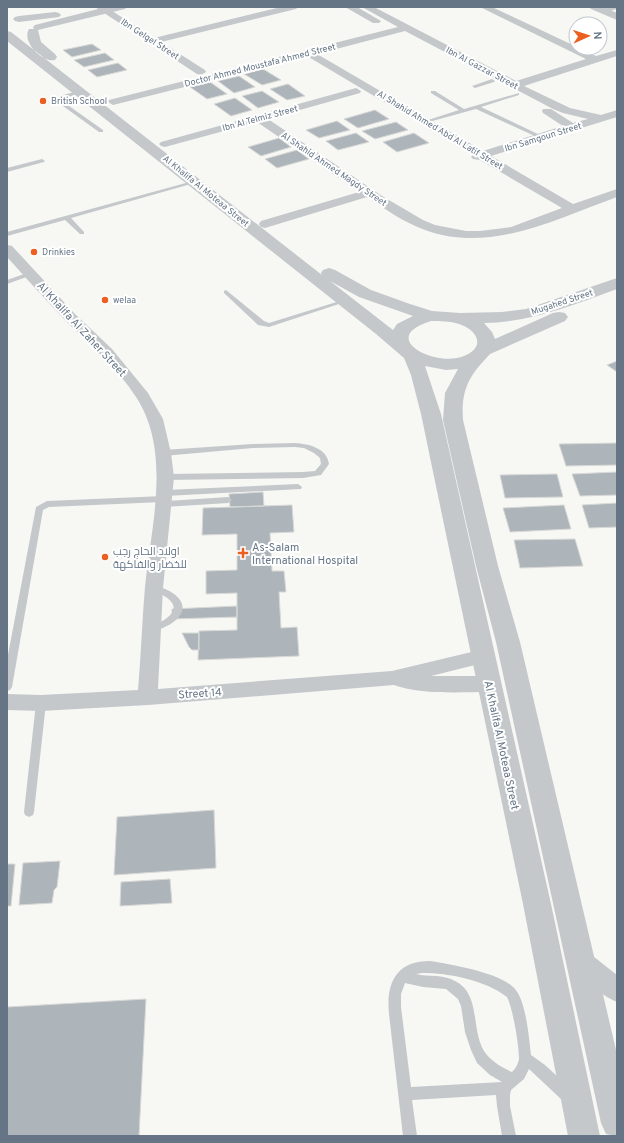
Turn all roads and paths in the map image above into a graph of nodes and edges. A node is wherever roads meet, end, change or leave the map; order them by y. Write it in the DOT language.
graph roads {
  1 [pos="121,7"];
  2 [pos="293,7"];
  3 [pos="350,7"];
  4 [pos="367,7"];
  5 [pos="485,7"];
  6 [pos="101,8"];
  7 [pos="19,19"];
  8 [pos="7,20"];
  9 [pos="396,27"];
  10 [pos="36,30"];
  11 [pos="7,35"];
  12 [pos="153,41"];
  13 [pos="617,53"];
  14 [pos="302,54"];
  15 [pos="595,60"];
  16 [pos="201,72"];
  17 [pos="492,82"];
  18 [pos="475,86"];
  19 [pos="516,90"];
  20 [pos="81,92"];
  21 [pos="356,92"];
  22 [pos="433,92"];
  23 [pos="109,99"];
  24 [pos="476,107"];
  25 [pos="464,111"];
  26 [pos="617,113"];
  27 [pos="259,118"];
  28 [pos="601,118"];
  29 [pos="427,122"];
  30 [pos="617,122"];
  31 [pos="572,127"];
  32 [pos="101,131"];
  33 [pos="541,137"];
  34 [pos="165,144"];
  35 [pos="42,160"];
  36 [pos="480,160"];
  37 [pos="7,170"];
  38 [pos="195,182"];
  39 [pos="519,191"];
  40 [pos="367,193"];
  41 [pos="617,193"];
  42 [pos="544,206"];
  43 [pos="572,209"];
  44 [pos="557,214"];
  45 [pos="67,218"];
  46 [pos="265,224"];
  47 [pos="82,233"];
  48 [pos="7,234"];
  49 [pos="7,249"];
  50 [pos="302,260"];
  51 [pos="30,274"];
  52 [pos="7,282"];
  53 [pos="617,283"];
  54 [pos="226,292"];
  55 [pos="617,296"];
  56 [pos="345,301"];
  57 [pos="430,316"];
  58 [pos="459,318"];
  59 [pos="408,353"];
  60 [pos="480,354"];
  61 [pos="163,453"];
  62 [pos="166,477"];
  63 [pos="298,487"];
  64 [pos="164,498"];
  65 [pos="228,500"];
  66 [pos="154,588"];
  67 [pos="151,629"];
  68 [pos="510,649"];
  69 [pos="484,656"];
  70 [pos="392,678"];
  71 [pos="517,683"];
  72 [pos="489,684"];
  73 [pos="7,687"];
  74 [pos="148,697"];
  75 [pos="7,702"];
  76 [pos="41,703"];
  77 [pos="29,812"];
  78 [pos="567,902"];
  79 [pos="537,904"];
  80 [pos="581,961"];
  81 [pos="402,976"];
  82 [pos="617,990"];
  83 [pos="525,1058"];
  84 [pos="510,1084"];
  85 [pos="405,1094"];
  86 [pos="579,1109"];
  87 [pos="616,1112"];
  88 [pos="410,1136"];
  89 [pos="509,1136"];
  90 [pos="584,1136"];
  1 -- 6 [label="street"];
  2 -- 12 [label="street"];
  3 -- 9 [label="street, Ibn Al Gazzar Street"];
  4 -- 9 [label="street, Ibn Al Gazzar Street"];
  5 -- 15 [label="street"];
  6 -- 7 [label="street"];
  6 -- 10 [label="street"];
  6 -- 12 [label="street, Ibn Gelgel Street"];
  7 -- 8 [label="street"];
  7 -- 10 [label="street"];
  9 -- 14 [label="street, Doctor Ahmed Moustafa Ahmed Street"];
  9 -- 16 [label="street, Doctor Ahmed Moustafa Ahmed Street"];
  9 -- 17 [label="street, Ibn Al Gazzar Street"];
  9 -- 19 [label="street, Ibn Al Gazzar Street"];
  10 -- 11 [label="street"];
  10 -- 23 [label="street, Al Khalifa Al Moteaa Street"];
  11 -- 20 [label="street, Al Khalifa Al Moteaa Street"];
  12 -- 16 [label="street, Ibn Gelgel Street"];
  13 -- 15 [label="street"];
  14 -- 21 [label="street, Al Shahid Ahmed Abd Al Latif Street"];
  14 -- 23 [label="street, Doctor Ahmed Moustafa Ahmed Street"];
  14 -- 29 [label="street, Al Shahid Ahmed Abd Al Latif Street"];
  15 -- 19 [label="street"];
  16 -- 23 [label="street, Doctor Ahmed Moustafa Ahmed Street"];
  17 -- 18 [label="lane"];
  17 -- 19 [label="street, Ibn Al Gazzar Street"];
  19 -- 24 [label="lane"];
  19 -- 28 [label="street, Ibn Al Gazzar Street"];
  19 -- 31 [label="street, Ibn Al Gazzar Street"];
  20 -- 32 [label="lane"];
  20 -- 38 [label="street, Al Khalifa Al Moteaa Street"];
  21 -- 27 [label="street, Ibn Al Telmiz Street"];
  21 -- 36 [label="street, Al Shahid Ahmed Abd Al Latif Street"];
  22 -- 25 [label="lane"];
  23 -- 34 [label="street, Al Khalifa Al Moteaa Street"];
  24 -- 25 [label="lane"];
  24 -- 33 [label="lane"];
  25 -- 29 [label="lane"];
  26 -- 28 [label="street, Ibn Samgoun Street"];
  27 -- 34 [label="street, Ibn Al Telmiz Street"];
  27 -- 40 [label="street, Al Shahid Ahmed Magdy Street"];
  28 -- 31 [label="street, Ibn Samgoun Street"];
  29 -- 36 [label="street, Al Shahid Ahmed Abd Al Latif Street"];
  30 -- 36 [label="street, Ibn Samgoun Street"];
  31 -- 33 [label="street, Ibn Samgoun Street"];
  33 -- 36 [label="street, Ibn Samgoun Street"];
  34 -- 46 [label="street, Al Khalifa Al Moteaa Street"];
  35 -- 37 [label="lane"];
  36 -- 39 [label="street, Al Shahid Ahmed Abd Al Latif Street"];
  36 -- 43 [label="street, Al Shahid Ahmed Abd Al Latif Street"];
  38 -- 45 [label="lane"];
  38 -- 50 [label="street, Al Khalifa Al Moteaa Street"];
  40 -- 44 [label="street, Al Shahid Ahmed Magdy Street"];
  40 -- 46 [label="street"];
  41 -- 43 [label="street, Al Shahid Ahmed Magdy Street"];
  42 -- 44 [label="street"];
  43 -- 44 [label="street, Al Shahid Ahmed Magdy Street"];
  45 -- 47 [label="lane"];
  45 -- 48 [label="lane"];
  46 -- 50 [label="street, Al Khalifa Al Moteaa Street"];
  49 -- 51 [label="street, Al Khalifa Al Zaher Street"];
  50 -- 56 [label="street, Al Khalifa Al Moteaa Street"];
  50 -- 57 [label="street, Al Khalifa Al Moteaa Street"];
  51 -- 52 [label="lane"];
  51 -- 61 [label="street, Al Khalifa Al Zaher Street"];
  53 -- 58 [label="street, Mugahed Street"];
  54 -- 56 [label="lane"];
  55 -- 60 [label="street, Mugahed Street"];
  56 -- 59 [label="street, Al Khalifa Al Moteaa Street"];
  57 -- 58 [label="street"];
  57 -- 59 [label="street"];
  58 -- 60 [label="street"];
  59 -- 60 [label="street"];
  59 -- 69 [label="street, Al Khalifa Al Moteaa Street"];
  60 -- 68 [label="street"];
  61 -- 62 [label="street, Al Khalifa Al Zaher Street"];
  61 -- 62 [label="lane"];
  62 -- 64 [label="street, Al Khalifa Al Zaher Street"];
  63 -- 64 [label="lane"];
  64 -- 65 [label="lane"];
  64 -- 66 [label="street, Al Khalifa Al Zaher Street"];
  64 -- 73 [label="lane"];
  66 -- 67 [label="street, Al Khalifa Al Zaher Street"];
  66 -- 67 [label="lane"];
  67 -- 74 [label="street, Al Khalifa Al Zaher Street"];
  68 -- 69 [label="street"];
  68 -- 71 [label="street"];
  69 -- 70 [label="street, Street 14"];
  69 -- 72 [label="street, Al Khalifa Al Moteaa Street"];
  70 -- 72 [label="street, Street 14"];
  70 -- 74 [label="street, Street 14"];
  71 -- 72 [label="street"];
  71 -- 78 [label="street"];
  72 -- 79 [label="street, Al Khalifa Al Moteaa Street"];
  74 -- 76 [label="street, Street 14"];
  75 -- 76 [label="street, Street 14"];
  76 -- 77 [label="lane"];
  78 -- 79 [label="street"];
  78 -- 80 [label="street"];
  79 -- 86 [label="street, Al Khalifa Al Moteaa Street"];
  80 -- 82 [label="street"];
  80 -- 87 [label="street"];
  81 -- 83 [label="lane"];
  81 -- 84 [label="lane"];
  81 -- 85 [label="lane"];
  83 -- 84 [label="lane"];
  83 -- 86 [label="lane"];
  84 -- 85 [label="lane"];
  84 -- 89 [label="lane"];
  85 -- 88 [label="lane"];
  86 -- 90 [label="street, Al Khalifa Al Moteaa Street"];
}
